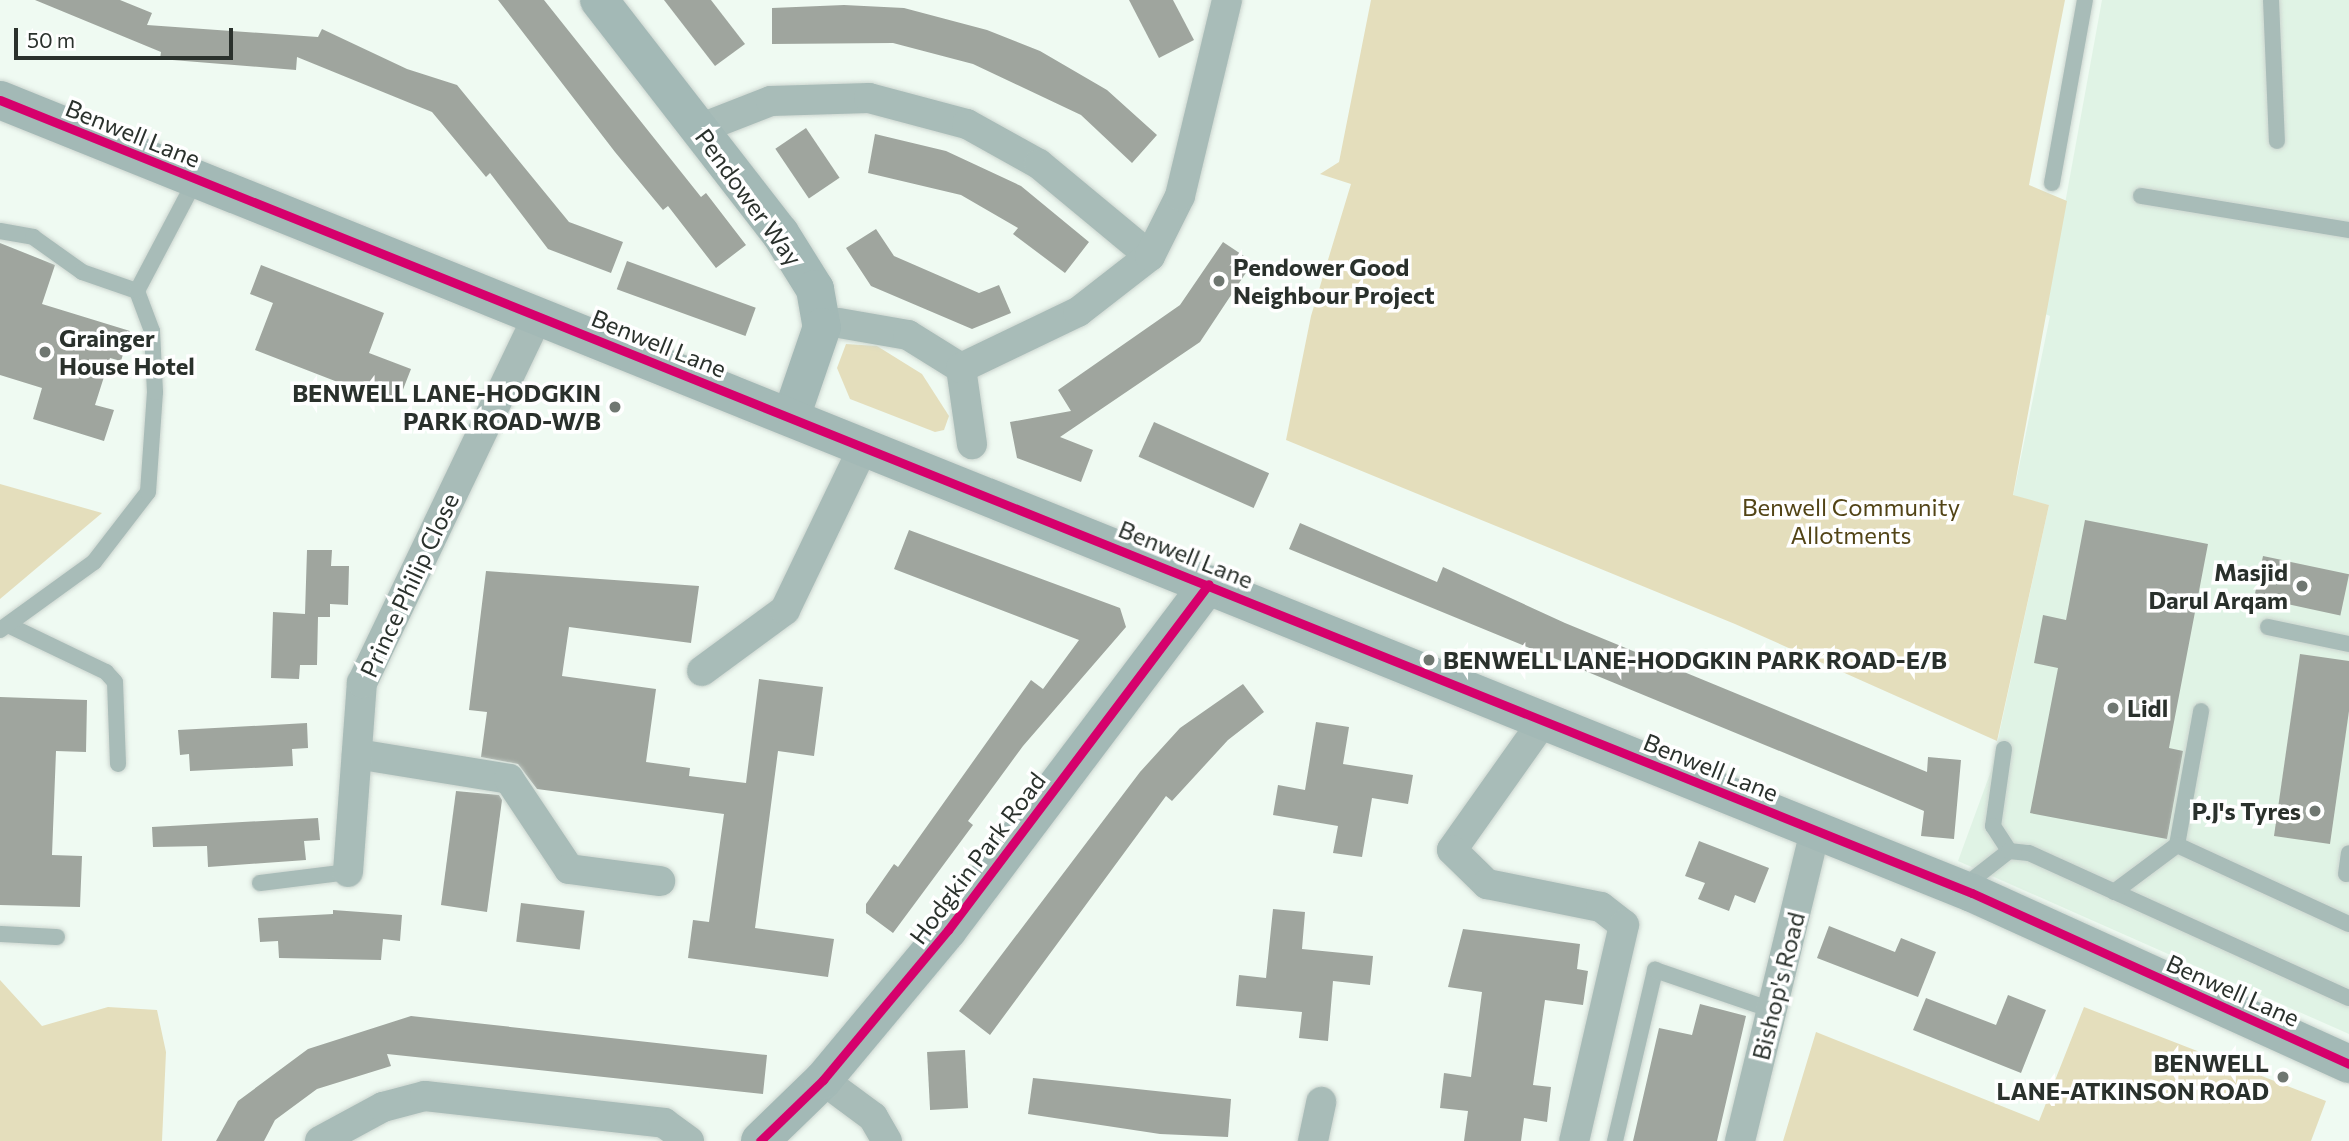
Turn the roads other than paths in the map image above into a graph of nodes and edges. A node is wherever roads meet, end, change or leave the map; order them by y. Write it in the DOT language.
graph roads {
  1 [pos="599,0"];
  2 [pos="1227,0"];
  3 [pos="2085,0"];
  4 [pos="2272,0"];
  5 [pos="0,100"];
  6 [pos="699,129"];
  7 [pos="2277,141"];
  8 [pos="196,179"];
  9 [pos="2052,183"];
  10 [pos="2141,196"];
  11 [pos="2349,230"];
  12 [pos="0,231"];
  13 [pos="1150,256"];
  14 [pos="136,291"];
  15 [pos="538,315"];
  16 [pos="839,323"];
  17 [pos="961,368"];
  18 [pos="791,417"];
  19 [pos="972,444"];
  20 [pos="864,446"];
  21 [pos="1209,584"];
  22 [pos="4,627"];
  23 [pos="2268,627"];
  24 [pos="2349,643"];
  25 [pos="702,671"];
  26 [pos="2201,710"];
  27 [pos="1544,720"];
  28 [pos="2004,749"];
  29 [pos="358,754"];
  30 [pos="118,764"];
  31 [pos="1815,831"];
  32 [pos="2177,845"];
  33 [pos="2009,851"];
  34 [pos="2349,853"];
  35 [pos="348,872"];
  36 [pos="2346,874"];
  37 [pos="660,881"];
  38 [pos="260,883"];
  39 [pos="1961,888"];
  40 [pos="2114,892"];
  41 [pos="2349,924"];
  42 [pos="0,934"];
  43 [pos="57,937"];
  44 [pos="2349,998"];
  45 [pos="1772,1010"];
  46 [pos="2349,1064"];
  47 [pos="823,1080"];
  48 [pos="1321,1102"];
  49 [pos="320,1141"];
  50 [pos="689,1141"];
  51 [pos="760,1141"];
  52 [pos="887,1141"];
  53 [pos="1314,1141"];
  54 [pos="1574,1141"];
  55 [pos="1615,1141"];
  56 [pos="1740,1141"];
  1 -- 6 [label="main road, Pendower Way"];
  2 -- 13 [label="street"];
  3 -- 9 [label="lane"];
  4 -- 7 [label="lane"];
  5 -- 8 [label="main road, Benwell Lane"];
  6 -- 13 [label="street"];
  6 -- 18 [label="main road, Pendower Way"];
  8 -- 14 [label="lane"];
  8 -- 15 [label="main road, Benwell Lane"];
  10 -- 11 [label="lane"];
  12 -- 14 [label="lane"];
  13 -- 17 [label="street"];
  14 -- 22 [label="lane"];
  15 -- 18 [label="main road, Benwell Lane"];
  15 -- 29 [label="street, Prince Philip Close"];
  16 -- 17 [label="street"];
  17 -- 19 [label="street"];
  18 -- 20 [label="main road, Benwell Lane"];
  20 -- 21 [label="main road, Benwell Lane"];
  20 -- 25 [label="street"];
  21 -- 27 [label="main road, Benwell Lane"];
  21 -- 47 [label="main road, Hodgkin Park Road"];
  22 -- 30 [label="lane"];
  23 -- 24 [label="lane"];
  26 -- 32 [label="lane"];
  27 -- 31 [label="main road, Benwell Lane"];
  27 -- 54 [label="street"];
  28 -- 33 [label="lane"];
  29 -- 35 [label="street, Prince Philip Close"];
  29 -- 37 [label="street"];
  31 -- 39 [label="main road, Benwell Lane"];
  31 -- 45 [label="street, Bishop's Road"];
  32 -- 40 [label="lane"];
  32 -- 41 [label="lane"];
  33 -- 39 [label="lane"];
  33 -- 40 [label="lane"];
  34 -- 36 [label="lane"];
  35 -- 38 [label="lane"];
  39 -- 46 [label="main road, Benwell Lane"];
  40 -- 44 [label="lane"];
  42 -- 43 [label="lane"];
  45 -- 55 [label="lane"];
  45 -- 56 [label="street, Bishop's Road"];
  47 -- 51 [label="main road, Hodgkin Park Road"];
  47 -- 52 [label="street"];
  48 -- 53 [label="street"];
  49 -- 50 [label="street"];
}
